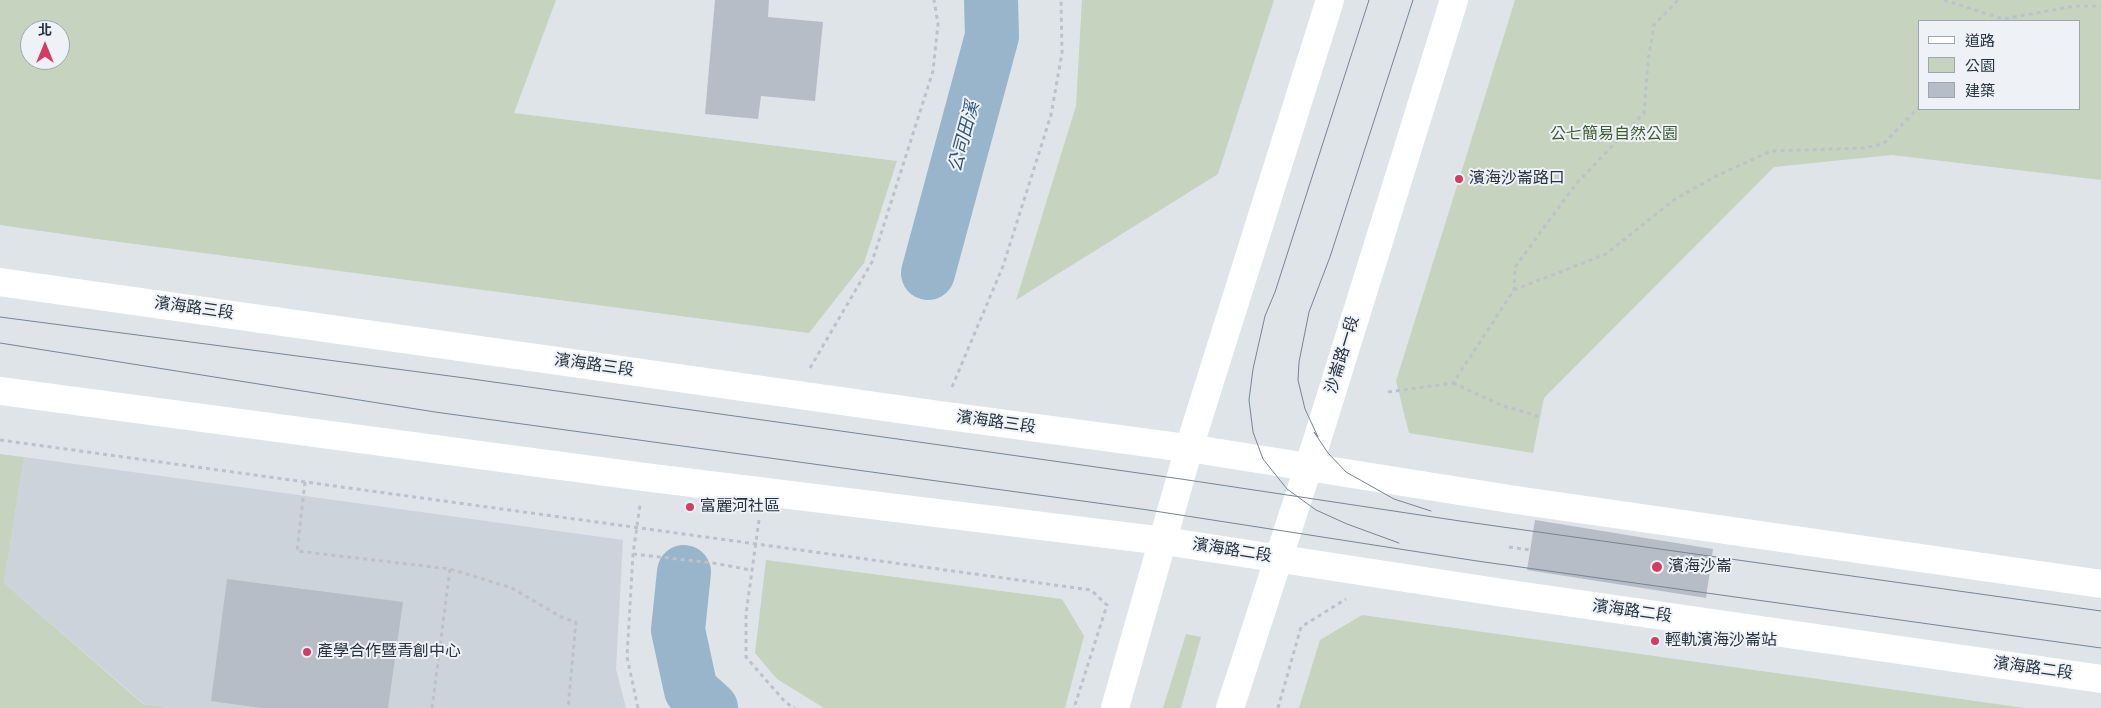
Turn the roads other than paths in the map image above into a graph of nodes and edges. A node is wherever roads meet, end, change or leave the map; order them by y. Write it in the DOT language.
graph roads {
  1 [pos="1330,0"];
  2 [pos="1454,0"];
  3 [pos="0,282"];
  4 [pos="0,391"];
  5 [pos="1189,448"];
  6 [pos="1307,466"];
  7 [pos="1164,540"];
  8 [pos="1279,558"];
  9 [pos="2101,584"];
  10 [pos="2101,679"];
  11 [pos="1115,708"];
  12 [pos="1230,708"];
  1 -- 5 [label="street"];
  2 -- 6 [label="street, 沙崙路一段"];
  3 -- 5 [label="street, 濱海路三段"];
  4 -- 7 [label="street"];
  5 -- 6 [label="street, 濱海路三段"];
  5 -- 7 [label="street"];
  6 -- 8 [label="street, 沙崙路一段"];
  6 -- 9 [label="street"];
  7 -- 8 [label="street, 濱海路二段"];
  7 -- 11 [label="street"];
  8 -- 10 [label="street, 濱海路二段"];
  8 -- 12 [label="street, 沙崙路一段"];
}
